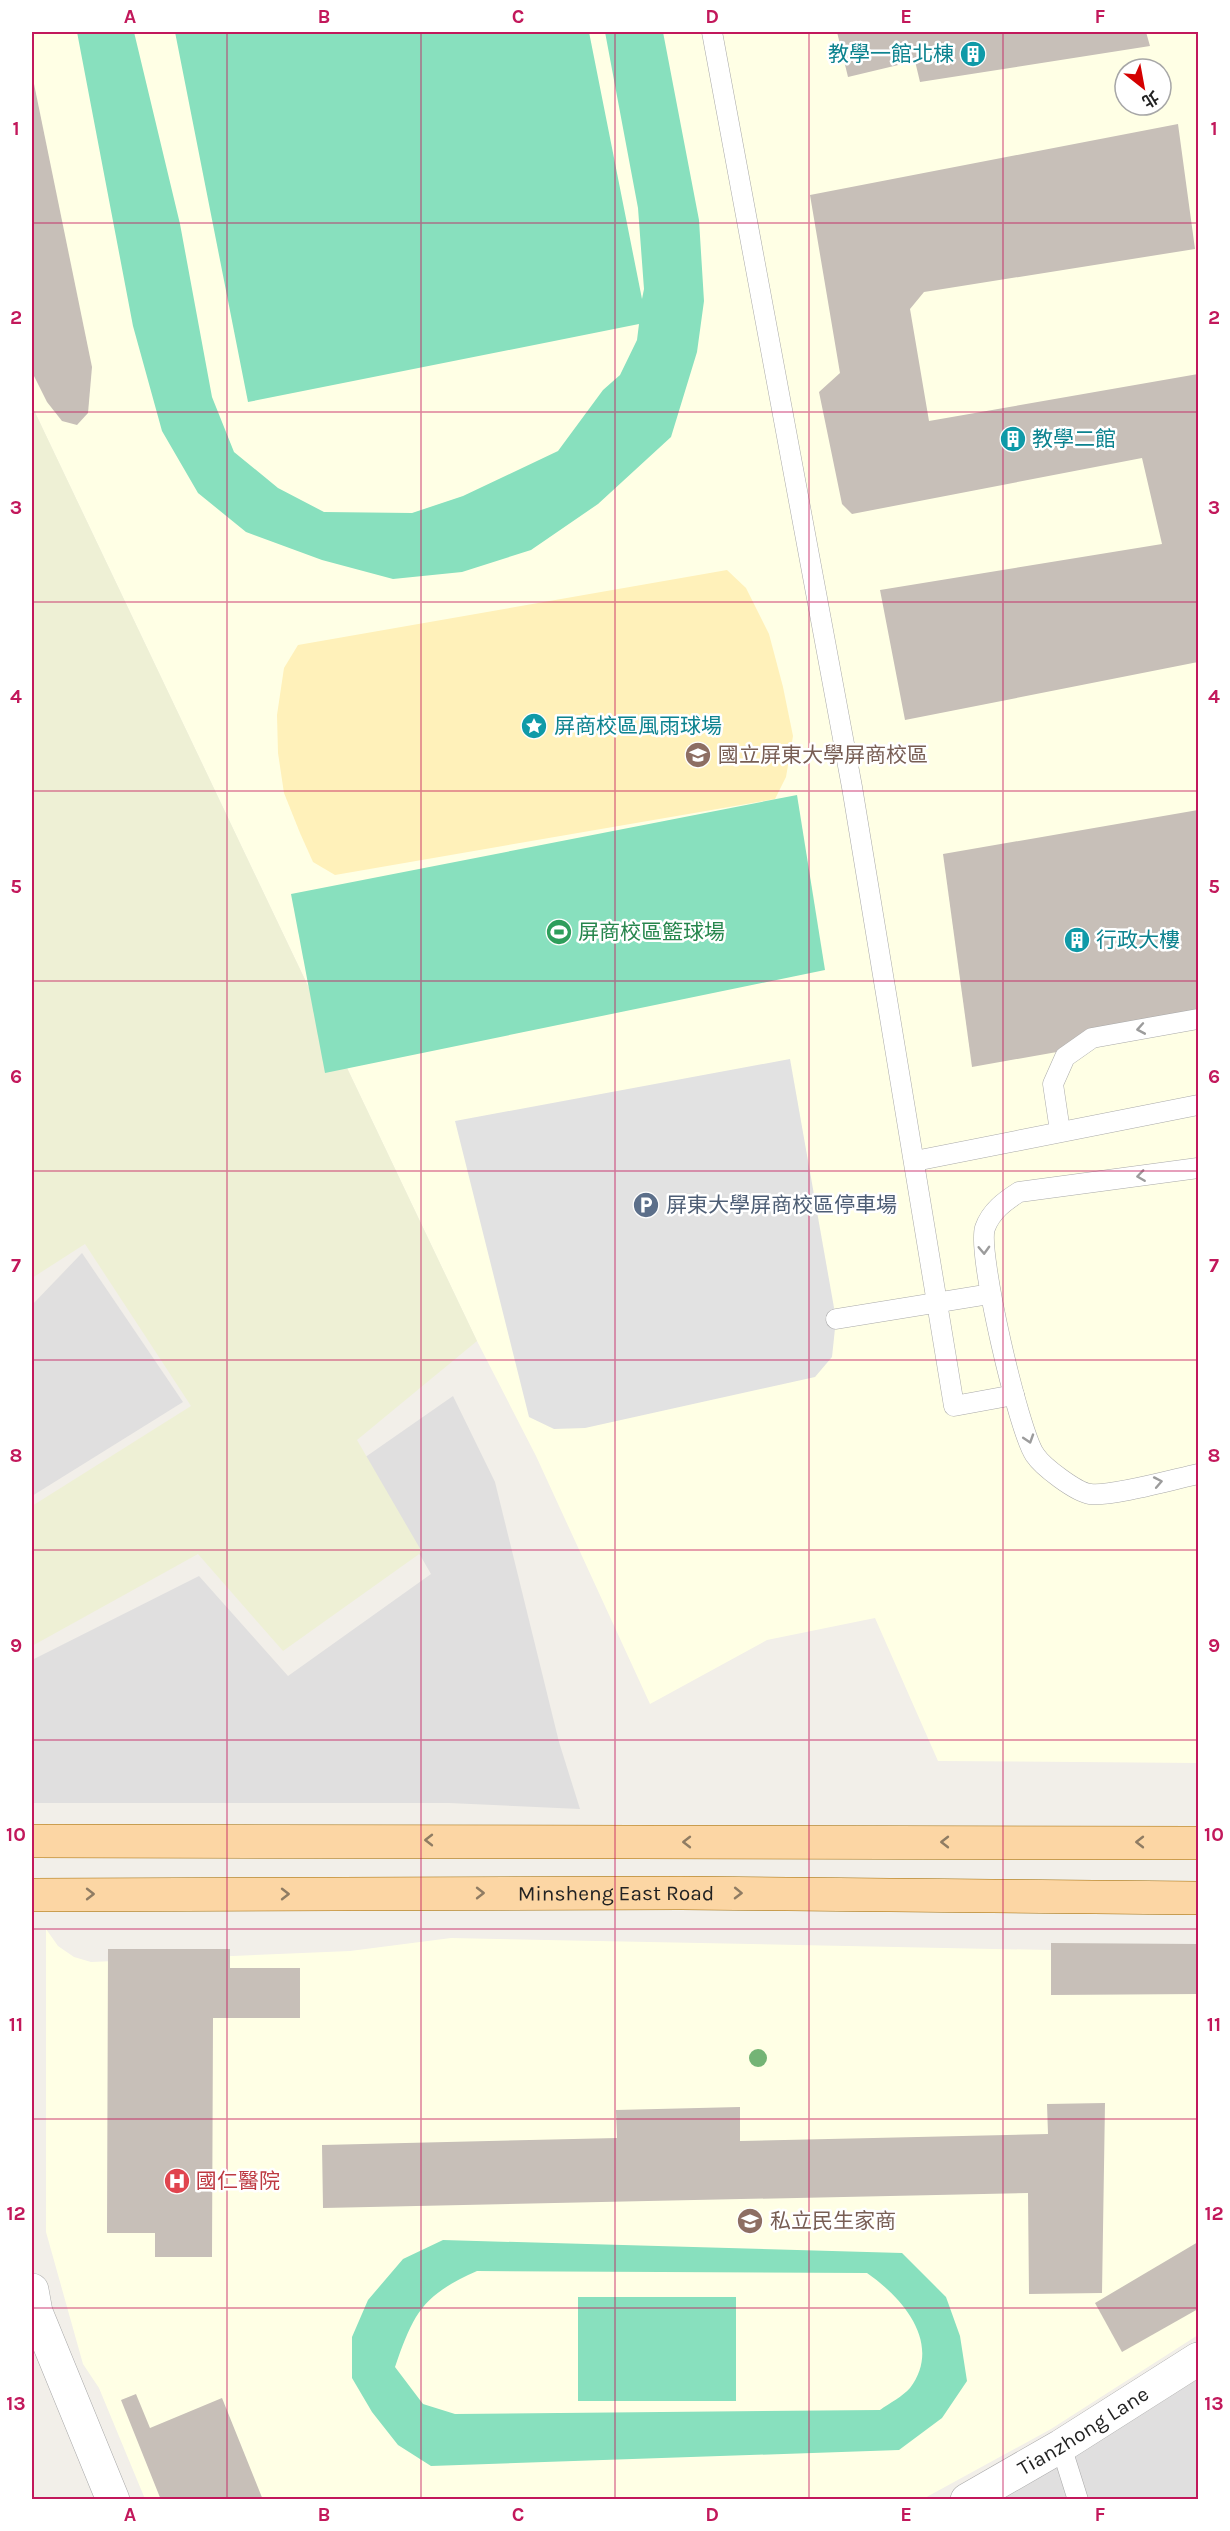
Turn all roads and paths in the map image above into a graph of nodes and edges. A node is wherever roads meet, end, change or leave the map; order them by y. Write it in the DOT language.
graph roads {
  1 [pos="712,32"];
  2 [pos="1198,1019"];
  3 [pos="1198,1105"];
  4 [pos="1059,1131"];
  5 [pos="915,1161"];
  6 [pos="1198,1168"];
  7 [pos="990,1294"];
  8 [pos="938,1304"];
  9 [pos="836,1318"];
  10 [pos="1014,1395"];
  11 [pos="1198,1474"];
  12 [pos="32,1841"];
  13 [pos="1198,1842"];
  14 [pos="32,1895"];
  15 [pos="1198,1898"];
  16 [pos="32,2290"];
  17 [pos="1198,2359"];
  18 [pos="1061,2446"];
  19 [pos="113,2499"];
  20 [pos="967,2499"];
  21 [pos="1078,2499"];
  1 -- 5 [label="lane"];
  2 -- 4 [label="lane, one-way"];
  3 -- 4 [label="lane"];
  4 -- 5 [label="lane"];
  5 -- 8 [label="lane"];
  6 -- 7 [label="lane, one-way"];
  7 -- 8 [label="lane"];
  7 -- 10 [label="lane"];
  8 -- 9 [label="lane"];
  8 -- 10 [label="lane"];
  10 -- 11 [label="lane, one-way"];
  13 -- 12 [label="main road, one-way"];
  14 -- 15 [label="main road, Minsheng East Road, one-way"];
  16 -- 19 [label="street"];
  17 -- 18 [label="street, Tianzhong Lane"];
  18 -- 20 [label="street, Tianzhong Lane"];
  18 -- 21 [label="lane"];
}
